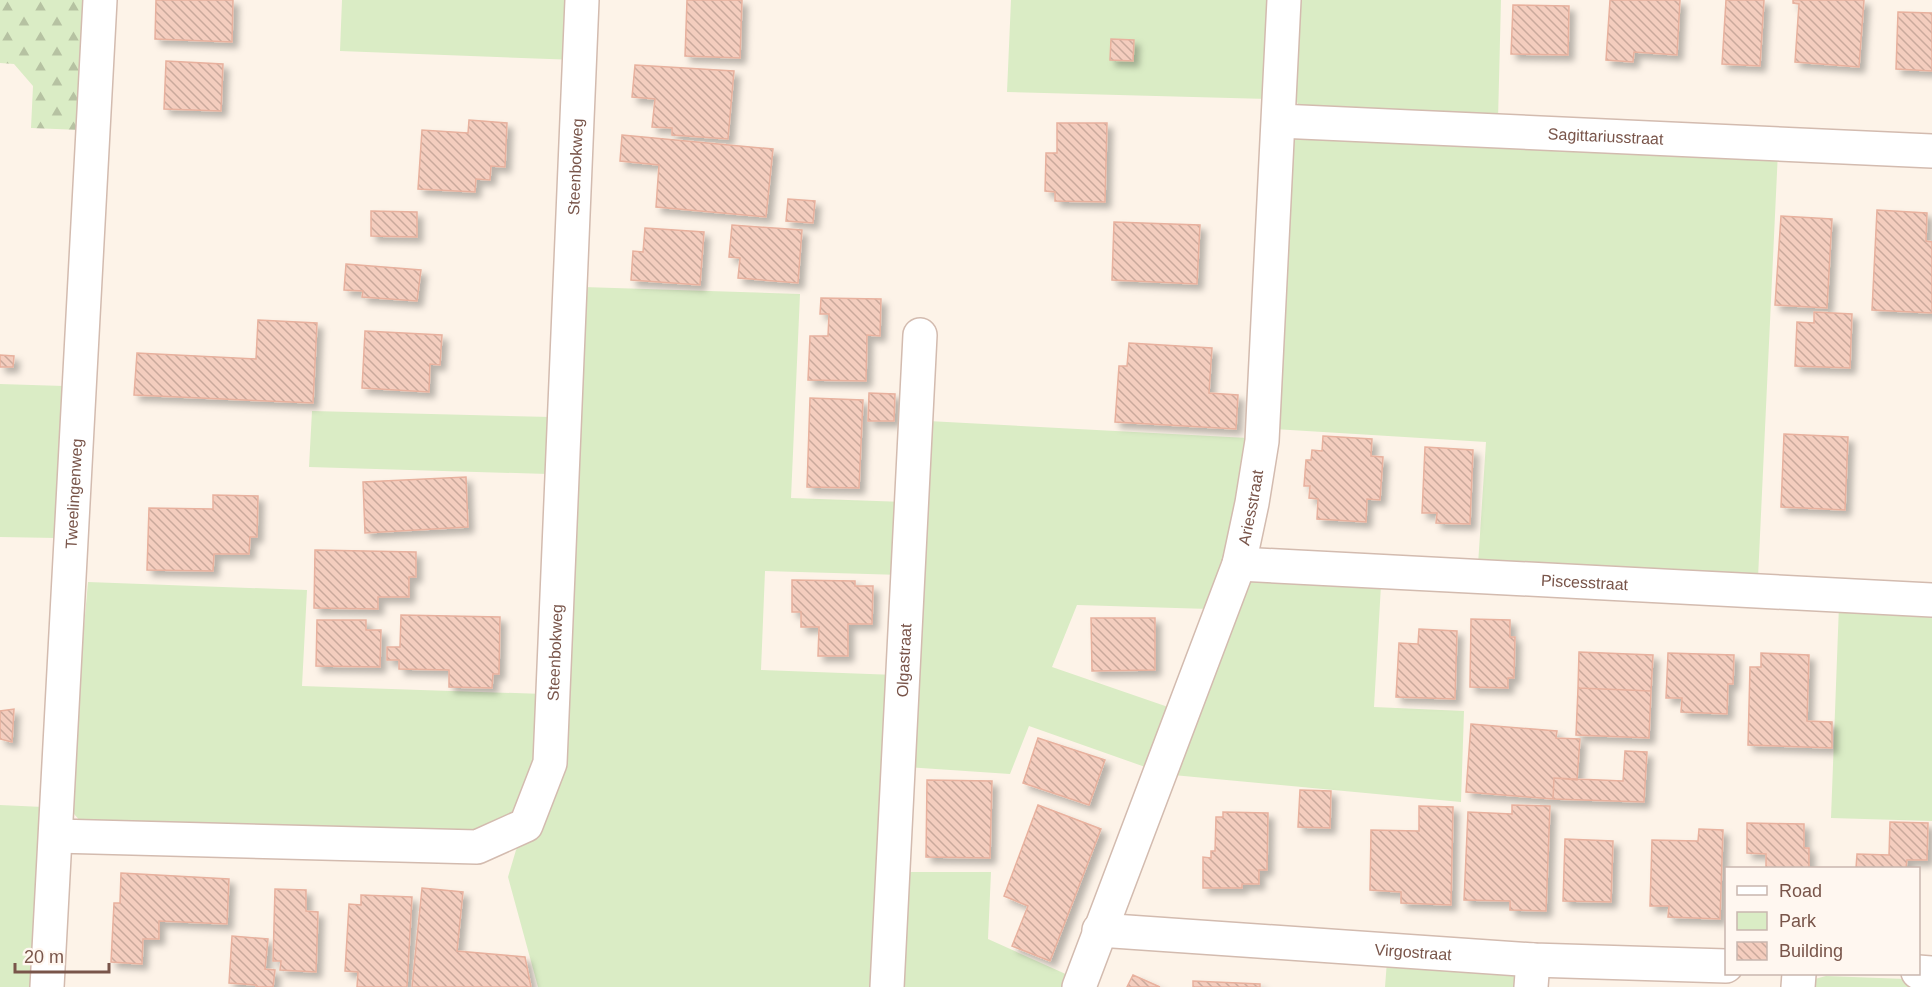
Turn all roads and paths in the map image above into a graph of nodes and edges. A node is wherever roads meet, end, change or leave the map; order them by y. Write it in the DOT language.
graph roads {
  1 [pos="100,0"];
  2 [pos="582,0"];
  3 [pos="1284,0"];
  4 [pos="1279,121"];
  5 [pos="1932,151"];
  6 [pos="920,335"];
  7 [pos="1239,564"];
  8 [pos="1932,600"];
  9 [pos="56,837"];
  10 [pos="1099,930"];
  11 [pos="1725,966"];
  12 [pos="1532,973"];
  13 [pos="47,987"];
  14 [pos="887,987"];
  15 [pos="1079,987"];
  1 -- 9 [label="street, Tweelingenweg"];
  2 -- 9 [label="street, Steenbokweg"];
  3 -- 4 [label="street, Ariesstraat"];
  4 -- 5 [label="street, Sagittariusstraat"];
  4 -- 7 [label="street, Ariesstraat"];
  6 -- 14 [label="street, Olgastraat"];
  7 -- 8 [label="street, Piscesstraat"];
  7 -- 10 [label="street, Ariesstraat"];
  9 -- 13 [label="street, Tweelingenweg"];
  10 -- 12 [label="street, Virgostraat"];
  10 -- 15 [label="street, Ariesstraat"];
  11 -- 12 [label="street, Virgostraat"];
}
